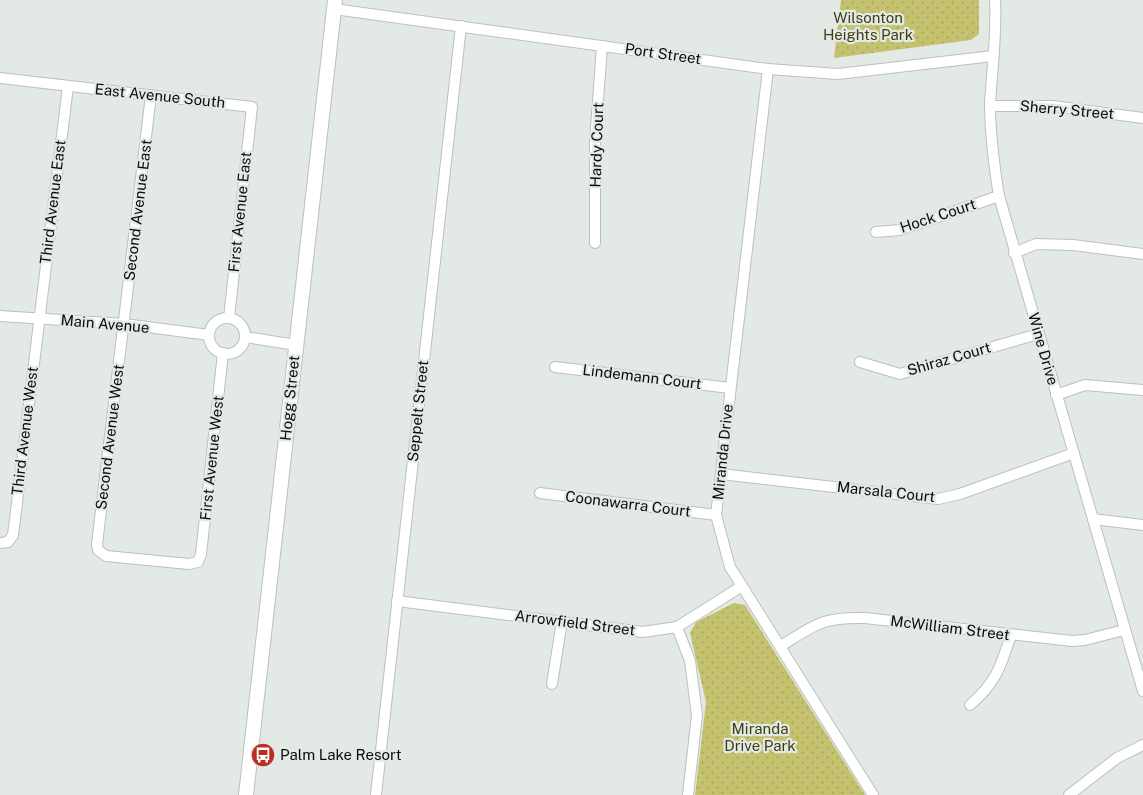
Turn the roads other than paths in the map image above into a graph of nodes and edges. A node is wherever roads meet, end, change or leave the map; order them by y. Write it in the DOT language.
graph roads {
  1 [pos="995,0"];
  2 [pos="334,5"];
  3 [pos="461,26"];
  4 [pos="602,46"];
  5 [pos="993,56"];
  6 [pos="768,69"];
  7 [pos="0,78"];
  8 [pos="68,86"];
  9 [pos="151,95"];
  10 [pos="990,106"];
  11 [pos="252,107"];
  12 [pos="1143,118"];
  13 [pos="999,196"];
  14 [pos="876,232"];
  15 [pos="595,243"];
  16 [pos="1014,253"];
  17 [pos="1143,254"];
  18 [pos="0,316"];
  19 [pos="38,318"];
  20 [pos="229,318"];
  21 [pos="124,324"];
  22 [pos="1038,334"];
  23 [pos="209,335"];
  24 [pos="245,337"];
  25 [pos="296,345"];
  26 [pos="223,354"];
  27 [pos="860,362"];
  28 [pos="555,367"];
  29 [pos="730,388"];
  30 [pos="1143,390"];
  31 [pos="1056,395"];
  32 [pos="1074,453"];
  33 [pos="721,474"];
  34 [pos="540,493"];
  35 [pos="716,515"];
  36 [pos="1093,519"];
  37 [pos="1143,525"];
  38 [pos="4,543"];
  39 [pos="198,562"];
  40 [pos="742,586"];
  41 [pos="397,601"];
  42 [pos="562,621"];
  43 [pos="677,627"];
  44 [pos="1124,630"];
  45 [pos="1011,635"];
  46 [pos="781,646"];
  47 [pos="552,684"];
  48 [pos="1142,685"];
  49 [pos="970,705"];
  50 [pos="1143,745"];
  51 [pos="246,795"];
  52 [pos="376,795"];
  53 [pos="688,795"];
  54 [pos="874,795"];
  55 [pos="1069,795"];
  1 -- 5 [label="street, Wine Drive"];
  2 -- 3 [label="street, Port Street"];
  2 -- 25 [label="street, Hogg Street"];
  3 -- 4 [label="street, Port Street"];
  3 -- 41 [label="street, Seppelt Street"];
  4 -- 6 [label="street, Port Street"];
  4 -- 15 [label="street, Hardy Court"];
  5 -- 6 [label="street, Port Street"];
  5 -- 10 [label="street, Wine Drive"];
  6 -- 29 [label="street, Miranda Drive"];
  7 -- 8 [label="street, East Avenue South"];
  8 -- 9 [label="street, East Avenue South"];
  8 -- 19 [label="street, Third Avenue East"];
  9 -- 11 [label="street, East Avenue South"];
  9 -- 21 [label="street, Second Avenue East"];
  10 -- 12 [label="street, Sherry Street"];
  10 -- 13 [label="street, Wine Drive"];
  11 -- 20 [label="street, First Avenue East"];
  13 -- 14 [label="street, Hock Court"];
  13 -- 16 [label="street, Wine Drive"];
  16 -- 17 [label="street"];
  16 -- 22 [label="street, Wine Drive"];
  18 -- 19 [label="street, Main Avenue"];
  19 -- 21 [label="street, Main Avenue"];
  19 -- 38 [label="street, Third Avenue West"];
  20 -- 23 [label="street"];
  20 -- 24 [label="street"];
  21 -- 23 [label="street, Main Avenue"];
  21 -- 39 [label="street, Second Avenue West"];
  22 -- 27 [label="street, Shiraz Court"];
  22 -- 31 [label="street, Wine Drive"];
  23 -- 26 [label="street"];
  24 -- 25 [label="street"];
  24 -- 26 [label="street"];
  25 -- 51 [label="street, Hogg Street"];
  26 -- 39 [label="street, First Avenue West"];
  28 -- 29 [label="street, Lindemann Court"];
  29 -- 33 [label="street, Miranda Drive"];
  30 -- 31 [label="street"];
  31 -- 32 [label="street, Wine Drive"];
  32 -- 33 [label="street, Marsala Court"];
  32 -- 36 [label="street, Wine Drive"];
  33 -- 35 [label="street, Miranda Drive"];
  34 -- 35 [label="street, Coonawarra Court"];
  35 -- 40 [label="street, Miranda Drive"];
  36 -- 37 [label="street"];
  36 -- 44 [label="street, Wine Drive"];
  40 -- 43 [label="street, Arrowfield Street"];
  40 -- 46 [label="street, Miranda Drive"];
  41 -- 42 [label="street, Arrowfield Street"];
  41 -- 52 [label="street, Seppelt Street"];
  42 -- 43 [label="street, Arrowfield Street"];
  42 -- 47 [label="street"];
  43 -- 53 [label="street"];
  44 -- 45 [label="street, McWilliam Street"];
  44 -- 48 [label="street, Wine Drive"];
  45 -- 46 [label="street, McWilliam Street"];
  45 -- 49 [label="street"];
  46 -- 54 [label="street, Miranda Drive"];
  50 -- 55 [label="street"];
}
